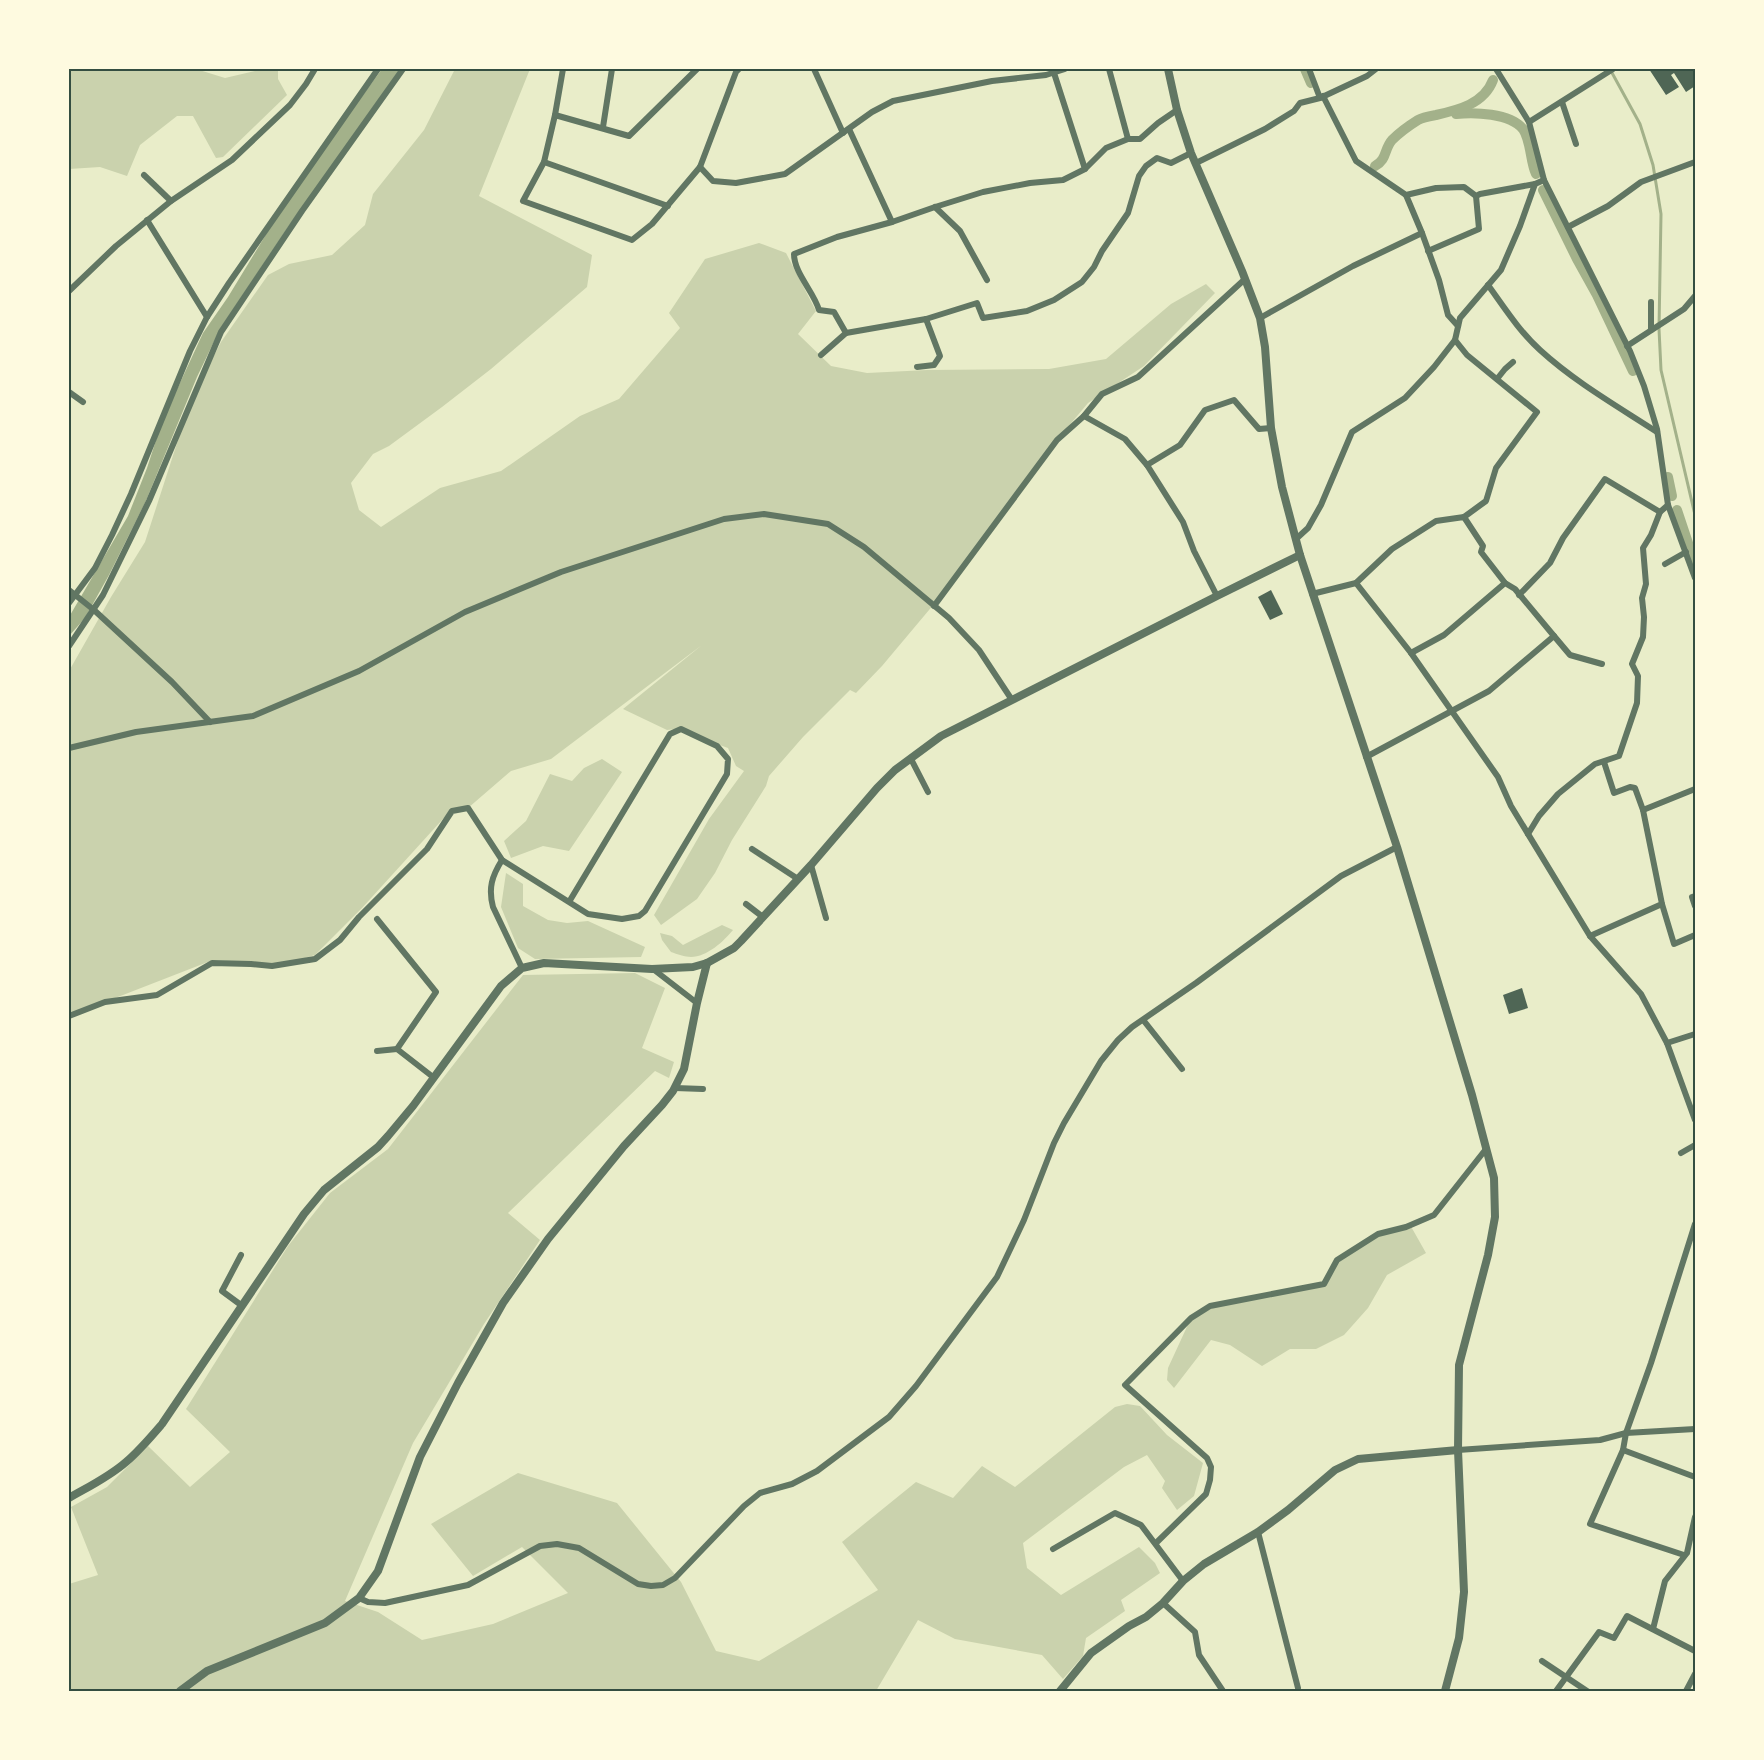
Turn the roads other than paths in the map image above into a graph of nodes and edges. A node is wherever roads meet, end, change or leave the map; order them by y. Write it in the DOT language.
graph roads {
  1 [pos="315,69"];
  2 [pos="378,69"];
  3 [pos="403,69"];
  4 [pos="564,69"];
  5 [pos="612,69"];
  6 [pos="697,69"];
  7 [pos="814,69"];
  8 [pos="1065,69"];
  9 [pos="1109,69"];
  10 [pos="1168,69"];
  11 [pos="1309,69"];
  12 [pos="1376,69"];
  13 [pos="1496,69"];
  14 [pos="1613,69"];
  15 [pos="737,70"];
  16 [pos="1054,73"];
  17 [pos="1321,97"];
  18 [pos="1562,102"];
  19 [pos="1177,110"];
  20 [pos="555,116"];
  21 [pos="1529,122"];
  22 [pos="603,127"];
  23 [pos="846,131"];
  24 [pos="1128,139"];
  25 [pos="1576,144"];
  26 [pos="1191,153"];
  27 [pos="544,162"];
  28 [pos="1695,162"];
  29 [pos="1196,163"];
  30 [pos="700,167"];
  31 [pos="1085,169"];
  32 [pos="144,175"];
  33 [pos="1544,180"];
  34 [pos="1536,184"];
  35 [pos="1406,195"];
  36 [pos="1476,196"];
  37 [pos="171,201"];
  38 [pos="668,206"];
  39 [pos="936,207"];
  40 [pos="147,220"];
  41 [pos="892,222"];
  42 [pos="1568,227"];
  43 [pos="1422,233"];
  44 [pos="1428,251"];
  45 [pos="1245,279"];
  46 [pos="987,280"];
  47 [pos="1488,285"];
  48 [pos="69,291"];
  49 [pos="1695,296"];
  50 [pos="1651,302"];
  51 [pos="207,317"];
  52 [pos="1260,318"];
  53 [pos="926,319"];
  54 [pos="1458,326"];
  55 [pos="1653,329"];
  56 [pos="846,333"];
  57 [pos="1455,340"];
  58 [pos="1627,346"];
  59 [pos="821,355"];
  60 [pos="1513,362"];
  61 [pos="917,367"];
  62 [pos="1497,379"];
  63 [pos="69,392"];
  64 [pos="83,402"];
  65 [pos="1084,416"];
  66 [pos="1271,428"];
  67 [pos="1657,432"];
  68 [pos="1147,465"];
  69 [pos="1668,506"];
  70 [pos="1660,512"];
  71 [pos="1464,517"];
  72 [pos="1296,539"];
  73 [pos="1686,552"];
  74 [pos="1300,555"];
  75 [pos="1665,564"];
  76 [pos="1695,578"];
  77 [pos="1356,583"];
  78 [pos="1505,583"];
  79 [pos="72,593"];
  80 [pos="1312,594"];
  81 [pos="1217,596"];
  82 [pos="1519,596"];
  83 [pos="69,603"];
  84 [pos="934,606"];
  85 [pos="94,610"];
  86 [pos="1554,636"];
  87 [pos="69,646"];
  88 [pos="1411,653"];
  89 [pos="1602,664"];
  90 [pos="1012,700"];
  91 [pos="1452,712"];
  92 [pos="210,722"];
  93 [pos="69,748"];
  94 [pos="1366,757"];
  95 [pos="911,759"];
  96 [pos="1604,762"];
  97 [pos="1695,789"];
  98 [pos="928,792"];
  99 [pos="1643,810"];
  100 [pos="1528,834"];
  101 [pos="1396,847"];
  102 [pos="752,849"];
  103 [pos="502,860"];
  104 [pos="811,865"];
  105 [pos="798,879"];
  106 [pos="1695,896"];
  107 [pos="569,902"];
  108 [pos="746,904"];
  109 [pos="1662,904"];
  110 [pos="1695,906"];
  111 [pos="763,917"];
  112 [pos="826,918"];
  113 [pos="377,919"];
  114 [pos="1695,935"];
  115 [pos="1590,936"];
  116 [pos="706,963"];
  117 [pos="522,968"];
  118 [pos="652,969"];
  119 [pos="697,1003"];
  120 [pos="69,1016"];
  121 [pos="1144,1020"];
  122 [pos="1695,1034"];
  123 [pos="1667,1043"];
  124 [pos="397,1049"];
  125 [pos="377,1051"];
  126 [pos="1182,1069"];
  127 [pos="433,1077"];
  128 [pos="675,1088"];
  129 [pos="703,1089"];
  130 [pos="1695,1120"];
  131 [pos="1695,1145"];
  132 [pos="1486,1149"];
  133 [pos="1681,1153"];
  134 [pos="1695,1224"];
  135 [pos="241,1256"];
  136 [pos="241,1305"];
  137 [pos="1695,1429"];
  138 [pos="1626,1433"];
  139 [pos="1458,1450"];
  140 [pos="1623,1450"];
  141 [pos="1695,1477"];
  142 [pos="69,1498"];
  143 [pos="1695,1517"];
  144 [pos="1258,1532"];
  145 [pos="1156,1543"];
  146 [pos="1053,1548"];
  147 [pos="1684,1555"];
  148 [pos="1183,1581"];
  149 [pos="358,1598"];
  150 [pos="1163,1603"];
  151 [pos="1653,1629"];
  152 [pos="1695,1651"];
  153 [pos="1542,1661"];
  154 [pos="1695,1674"];
  155 [pos="1565,1677"];
  156 [pos="1298,1688"];
  157 [pos="180,1691"];
  158 [pos="1060,1691"];
  159 [pos="1223,1691"];
  160 [pos="1445,1691"];
  161 [pos="1556,1691"];
  162 [pos="1587,1691"];
  163 [pos="1686,1691"];
  1 -- 37 [label="street"];
  2 -- 51 [label="street"];
  3 -- 85 [label="street"];
  4 -- 20 [label="street"];
  5 -- 22 [label="street"];
  6 -- 22 [label="street"];
  7 -- 23 [label="street"];
  8 -- 16 [label="street"];
  9 -- 24 [label="street"];
  10 -- 19 [label="street"];
  11 -- 17 [label="street"];
  12 -- 17 [label="street"];
  13 -- 21 [label="street"];
  14 -- 18 [label="street"];
  15 -- 30 [label="street"];
  16 -- 23 [label="street"];
  16 -- 31 [label="street"];
  17 -- 29 [label="street"];
  17 -- 35 [label="street"];
  18 -- 21 [label="street"];
  18 -- 25 [label="street"];
  19 -- 24 [label="street"];
  19 -- 26 [label="street"];
  20 -- 22 [label="street"];
  20 -- 27 [label="street"];
  21 -- 33 [label="street"];
  23 -- 30 [label="street"];
  23 -- 41 [label="street"];
  24 -- 31 [label="street"];
  26 -- 29 [label="street"];
  26 -- 53 [label="street"];
  27 -- 38 [label="street"];
  27 -- 38 [label="street"];
  28 -- 42 [label="street"];
  29 -- 45 [label="street"];
  30 -- 38 [label="street"];
  31 -- 39 [label="street"];
  32 -- 37 [label="street"];
  33 -- 34 [label="street"];
  33 -- 42 [label="street"];
  34 -- 36 [label="street"];
  34 -- 47 [label="street"];
  35 -- 36 [label="street"];
  35 -- 43 [label="street"];
  36 -- 44 [label="street"];
  37 -- 40 [label="street"];
  39 -- 41 [label="street"];
  39 -- 46 [label="street"];
  40 -- 48 [label="street"];
  40 -- 51 [label="street"];
  41 -- 56 [label="street"];
  42 -- 58 [label="street"];
  43 -- 44 [label="street"];
  43 -- 52 [label="street"];
  44 -- 54 [label="street"];
  45 -- 52 [label="street"];
  45 -- 65 [label="street"];
  47 -- 54 [label="street"];
  47 -- 67 [label="street"];
  49 -- 55 [label="street"];
  50 -- 55 [label="street"];
  51 -- 79 [label="street"];
  52 -- 66 [label="street"];
  53 -- 56 [label="street"];
  53 -- 61 [label="street"];
  54 -- 57 [label="street"];
  55 -- 58 [label="street"];
  56 -- 59 [label="street"];
  57 -- 62 [label="street"];
  57 -- 72 [label="street"];
  58 -- 67 [label="street"];
  60 -- 62 [label="street"];
  62 -- 71 [label="street"];
  63 -- 64 [label="street"];
  65 -- 68 [label="street"];
  65 -- 84 [label="street"];
  66 -- 68 [label="street"];
  66 -- 72 [label="street"];
  67 -- 69 [label="street"];
  68 -- 81 [label="street"];
  69 -- 70 [label="street"];
  69 -- 73 [label="street"];
  70 -- 82 [label="street"];
  70 -- 96 [label="street"];
  71 -- 77 [label="street"];
  71 -- 78 [label="street"];
  72 -- 74 [label="street"];
  73 -- 75 [label="street"];
  73 -- 76 [label="street"];
  74 -- 80 [label="street"];
  74 -- 81 [label="street"];
  77 -- 80 [label="street"];
  77 -- 88 [label="street"];
  78 -- 82 [label="street"];
  78 -- 88 [label="street"];
  79 -- 83 [label="street"];
  79 -- 85 [label="street"];
  80 -- 94 [label="street"];
  81 -- 90 [label="street"];
  82 -- 86 [label="street"];
  84 -- 90 [label="street"];
  84 -- 92 [label="street"];
  85 -- 87 [label="street"];
  85 -- 92 [label="street"];
  86 -- 89 [label="street"];
  86 -- 91 [label="street"];
  88 -- 91 [label="street"];
  90 -- 95 [label="street"];
  91 -- 94 [label="street"];
  91 -- 100 [label="street"];
  92 -- 93 [label="street"];
  94 -- 101 [label="street"];
  95 -- 98 [label="street"];
  95 -- 104 [label="street"];
  96 -- 99 [label="street"];
  96 -- 100 [label="street"];
  97 -- 99 [label="street"];
  99 -- 109 [label="street"];
  100 -- 115 [label="street"];
  101 -- 121 [label="street"];
  101 -- 132 [label="street"];
  102 -- 105 [label="street"];
  103 -- 107 [label="street"];
  103 -- 117 [label="street"];
  103 -- 120 [label="street"];
  104 -- 105 [label="street"];
  104 -- 112 [label="street"];
  105 -- 111 [label="street"];
  106 -- 110 [label="street"];
  107 -- 107 [label="street"];
  108 -- 111 [label="street"];
  109 -- 114 [label="street"];
  109 -- 115 [label="street"];
  111 -- 116 [label="street"];
  113 -- 124 [label="street"];
  115 -- 123 [label="street"];
  116 -- 118 [label="street"];
  116 -- 119 [label="street"];
  117 -- 118 [label="street"];
  117 -- 127 [label="street"];
  118 -- 119 [label="street"];
  119 -- 128 [label="street"];
  121 -- 126 [label="street"];
  121 -- 149 [label="street"];
  122 -- 123 [label="street"];
  123 -- 130 [label="street"];
  124 -- 125 [label="street"];
  124 -- 127 [label="street"];
  127 -- 136 [label="street"];
  128 -- 129 [label="street"];
  128 -- 149 [label="street"];
  131 -- 133 [label="street"];
  132 -- 139 [label="street"];
  132 -- 145 [label="street"];
  134 -- 138 [label="street"];
  135 -- 136 [label="street"];
  136 -- 142 [label="street"];
  137 -- 138 [label="street"];
  138 -- 139 [label="street"];
  138 -- 140 [label="street"];
  139 -- 144 [label="street"];
  139 -- 160 [label="street"];
  140 -- 141 [label="street"];
  140 -- 147 [label="street"];
  143 -- 147 [label="street"];
  144 -- 148 [label="street"];
  144 -- 156 [label="street"];
  145 -- 146 [label="street"];
  145 -- 148 [label="street"];
  147 -- 151 [label="street"];
  148 -- 150 [label="street"];
  149 -- 157 [label="street"];
  150 -- 158 [label="street"];
  150 -- 159 [label="street"];
  151 -- 152 [label="street"];
  151 -- 155 [label="street"];
  153 -- 155 [label="street"];
  154 -- 163 [label="street"];
  155 -- 161 [label="street"];
  155 -- 162 [label="street"];
}
